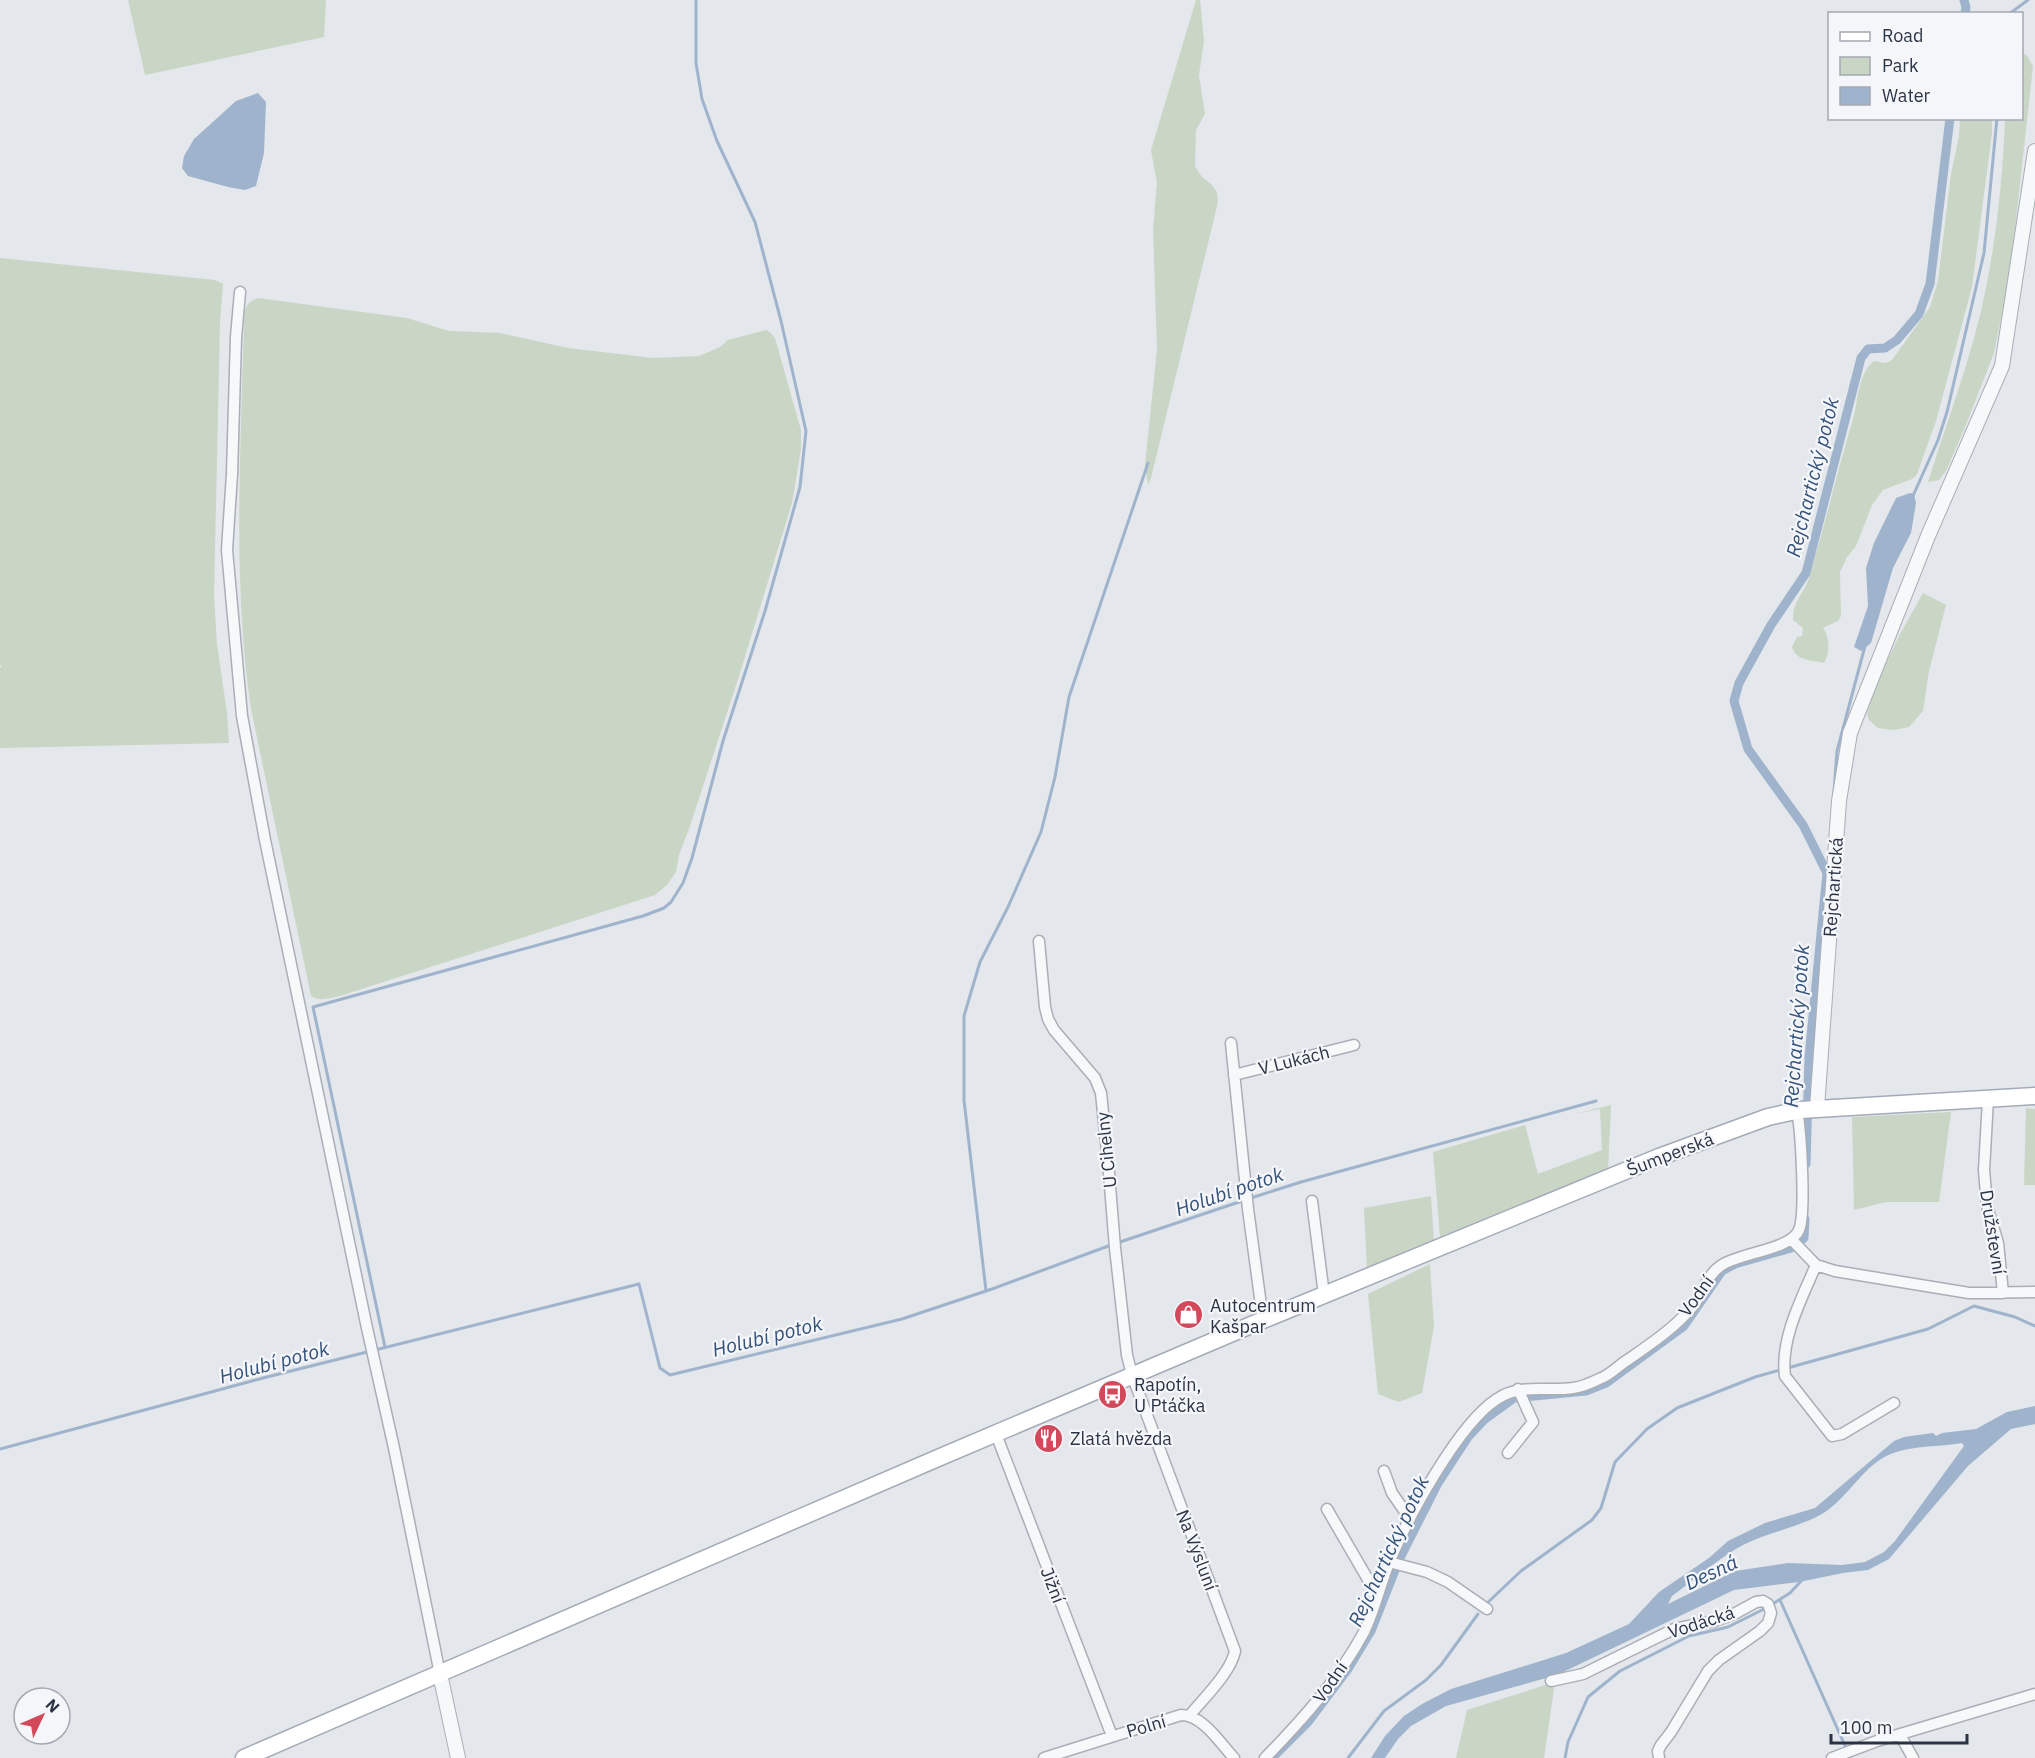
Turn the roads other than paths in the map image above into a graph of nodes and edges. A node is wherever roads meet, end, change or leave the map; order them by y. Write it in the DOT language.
graph roads {
  1 [pos="2035,151"];
  2 [pos="240,292"];
  3 [pos="1039,941"];
  4 [pos="1231,1043"];
  5 [pos="1353,1045"];
  6 [pos="1234,1075"];
  7 [pos="2035,1096"];
  8 [pos="1988,1099"];
  9 [pos="1807,1109"];
  10 [pos="1312,1201"];
  11 [pos="1796,1244"];
  12 [pos="1816,1265"];
  13 [pos="2035,1292"];
  14 [pos="2003,1293"];
  15 [pos="1324,1295"];
  16 [pos="1263,1320"];
  17 [pos="1132,1375"];
  18 [pos="1521,1394"];
  19 [pos="1894,1403"];
  20 [pos="996,1434"];
  21 [pos="1508,1453"];
  22 [pos="1384,1471"];
  23 [pos="1327,1509"];
  24 [pos="1410,1519"];
  25 [pos="1394,1564"];
  26 [pos="1377,1595"];
  27 [pos="1487,1609"];
  28 [pos="440,1674"];
  29 [pos="1551,1682"];
  30 [pos="2035,1694"];
  31 [pos="1190,1715"];
  32 [pos="1900,1735"];
  33 [pos="1112,1736"];
  34 [pos="244,1758"];
  35 [pos="458,1758"];
  36 [pos="1044,1758"];
  37 [pos="1233,1758"];
  38 [pos="1265,1758"];
  39 [pos="1659,1758"];
  40 [pos="1832,1758"];
  41 [pos="1913,1758"];
  1 -- 9 [label="street, Rejchartická"];
  2 -- 28 [label="street"];
  3 -- 17 [label="street, U Cihelny"];
  4 -- 6 [label="street, V Lukách"];
  5 -- 6 [label="street, V Lukách"];
  6 -- 16 [label="street, V Lukách"];
  7 -- 8 [label="main road, Šumperská"];
  8 -- 9 [label="main road, Šumperská"];
  8 -- 14 [label="street, Družstevní"];
  9 -- 11 [label="street"];
  9 -- 15 [label="main road, Šumperská"];
  10 -- 15 [label="street"];
  11 -- 12 [label="street"];
  11 -- 18 [label="street, Vodní"];
  12 -- 14 [label="street, Družstevní"];
  12 -- 19 [label="street"];
  13 -- 14 [label="street, Družstevní"];
  15 -- 16 [label="main road, Šumperská"];
  16 -- 17 [label="main road, Šumperská"];
  17 -- 20 [label="main road, Šumperská"];
  17 -- 31 [label="street, Na Výsluní"];
  18 -- 21 [label="street"];
  18 -- 24 [label="street, Vodní"];
  20 -- 28 [label="main road, Šumperská"];
  20 -- 33 [label="street, Jižní"];
  22 -- 24 [label="street"];
  23 -- 26 [label="street"];
  24 -- 25 [label="street, Vodní"];
  25 -- 26 [label="street, Vodní"];
  25 -- 27 [label="street"];
  26 -- 38 [label="street, Vodní"];
  28 -- 34 [label="main road, Šumperská"];
  28 -- 35 [label="street"];
  29 -- 39 [label="street, Vodácká"];
  30 -- 32 [label="street"];
  31 -- 33 [label="street, Polní"];
  31 -- 37 [label="street, Polní"];
  32 -- 40 [label="street"];
  32 -- 41 [label="street"];
  33 -- 36 [label="street, Polní"];
}
